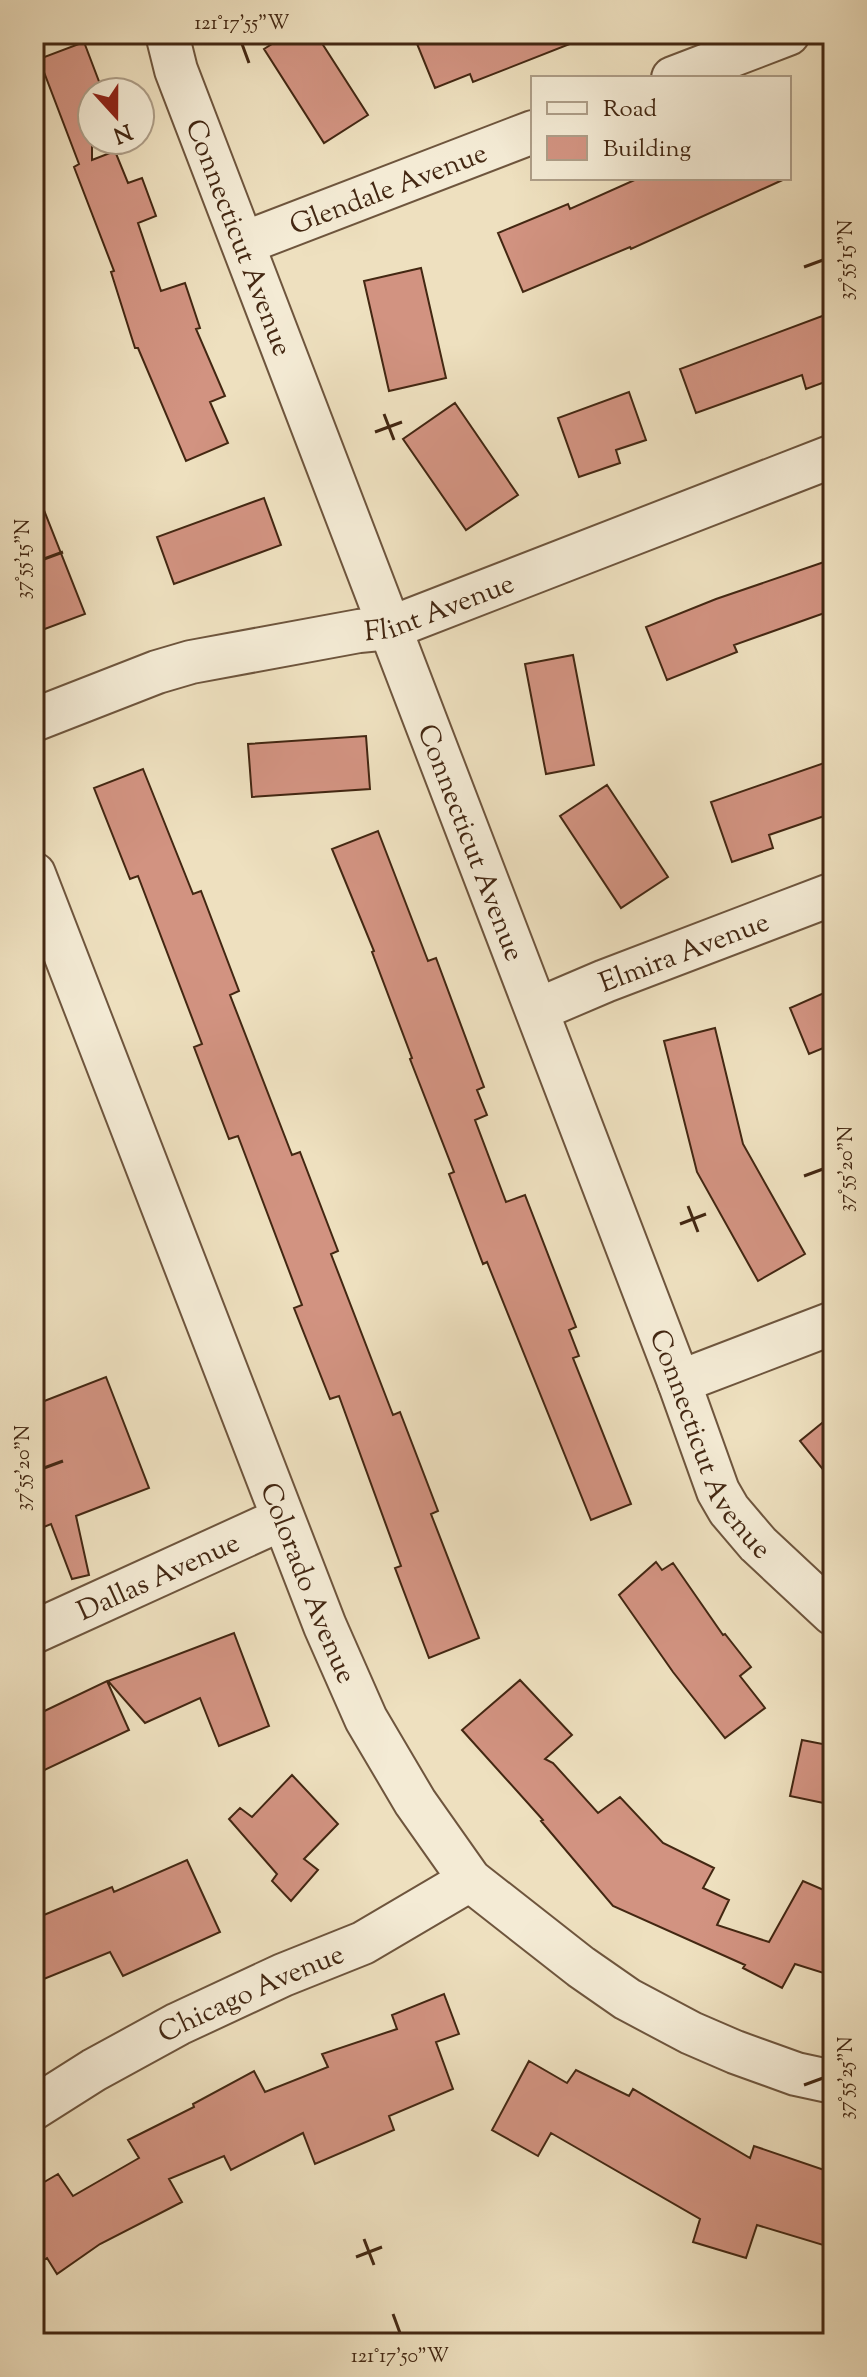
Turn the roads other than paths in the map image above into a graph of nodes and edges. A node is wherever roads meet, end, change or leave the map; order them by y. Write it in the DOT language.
graph roads {
  1 [pos="167,34"];
  2 [pos="788,34"];
  3 [pos="678,76"];
  4 [pos="531,133"];
  5 [pos="244,243"];
  6 [pos="833,456"];
  7 [pos="390,628"];
  8 [pos="34,720"];
  9 [pos="34,874"];
  10 [pos="833,894"];
  11 [pos="537,1010"];
  12 [pos="833,1323"];
  13 [pos="679,1382"];
  14 [pos="282,1519"];
  15 [pos="833,1614"];
  16 [pos="34,1632"];
  17 [pos="470,1880"];
  18 [pos="833,2082"];
  19 [pos="34,2108"];
  1 -- 5 [label="street, Connecticut Avenue"];
  2 -- 3 [label="street"];
  4 -- 5 [label="street, Glendale Avenue"];
  5 -- 7 [label="street, Connecticut Avenue"];
  6 -- 7 [label="street, Flint Avenue"];
  7 -- 8 [label="street, Flint Avenue"];
  7 -- 11 [label="street, Connecticut Avenue"];
  9 -- 14 [label="street, Colorado Avenue"];
  10 -- 11 [label="street, Elmira Avenue"];
  11 -- 13 [label="street, Connecticut Avenue"];
  12 -- 13 [label="street"];
  13 -- 15 [label="street, Connecticut Avenue"];
  14 -- 16 [label="street, Dallas Avenue"];
  14 -- 17 [label="street, Colorado Avenue"];
  17 -- 18 [label="street, Colorado Avenue"];
  17 -- 19 [label="street, Chicago Avenue"];
}
